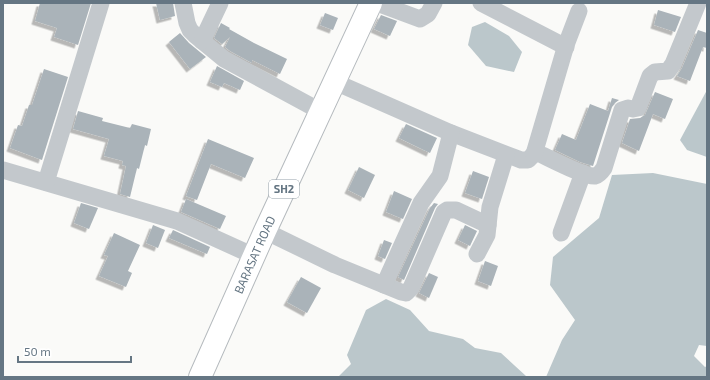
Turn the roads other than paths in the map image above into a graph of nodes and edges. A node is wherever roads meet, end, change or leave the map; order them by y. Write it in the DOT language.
graph roads {
  1 [pos="101,3"];
  2 [pos="183,3"];
  3 [pos="220,3"];
  4 [pos="371,3"];
  5 [pos="377,3"];
  6 [pos="434,3"];
  7 [pos="481,3"];
  8 [pos="698,3"];
  9 [pos="579,12"];
  10 [pos="202,41"];
  11 [pos="566,48"];
  12 [pos="335,82"];
  13 [pos="320,111"];
  14 [pos="451,134"];
  15 [pos="534,154"];
  16 [pos="506,155"];
  17 [pos="3,170"];
  18 [pos="584,173"];
  19 [pos="46,182"];
  20 [pos="488,225"];
  21 [pos="265,231"];
  22 [pos="561,233"];
  23 [pos="477,254"];
  24 [pos="254,256"];
  25 [pos="384,285"];
  26 [pos="200,377"];
  1 -- 19 [label="street"];
  2 -- 10 [label="street"];
  3 -- 10 [label="street"];
  4 -- 12 [label="main road, BARASAT ROAD / SH2"];
  5 -- 6 [label="street"];
  7 -- 11 [label="street"];
  8 -- 18 [label="street"];
  9 -- 11 [label="street"];
  10 -- 13 [label="street"];
  11 -- 15 [label="street"];
  12 -- 13 [label="main road, BARASAT ROAD / SH2"];
  12 -- 14 [label="street"];
  13 -- 21 [label="main road, BARASAT ROAD / SH2"];
  14 -- 16 [label="street"];
  14 -- 25 [label="street"];
  15 -- 16 [label="street"];
  15 -- 18 [label="street"];
  16 -- 20 [label="street"];
  17 -- 19 [label="street"];
  18 -- 22 [label="street"];
  19 -- 24 [label="street"];
  20 -- 23 [label="street"];
  20 -- 25 [label="street"];
  21 -- 24 [label="main road, BARASAT ROAD / SH2"];
  21 -- 25 [label="street"];
  24 -- 26 [label="main road, BARASAT ROAD / SH2"];
}
